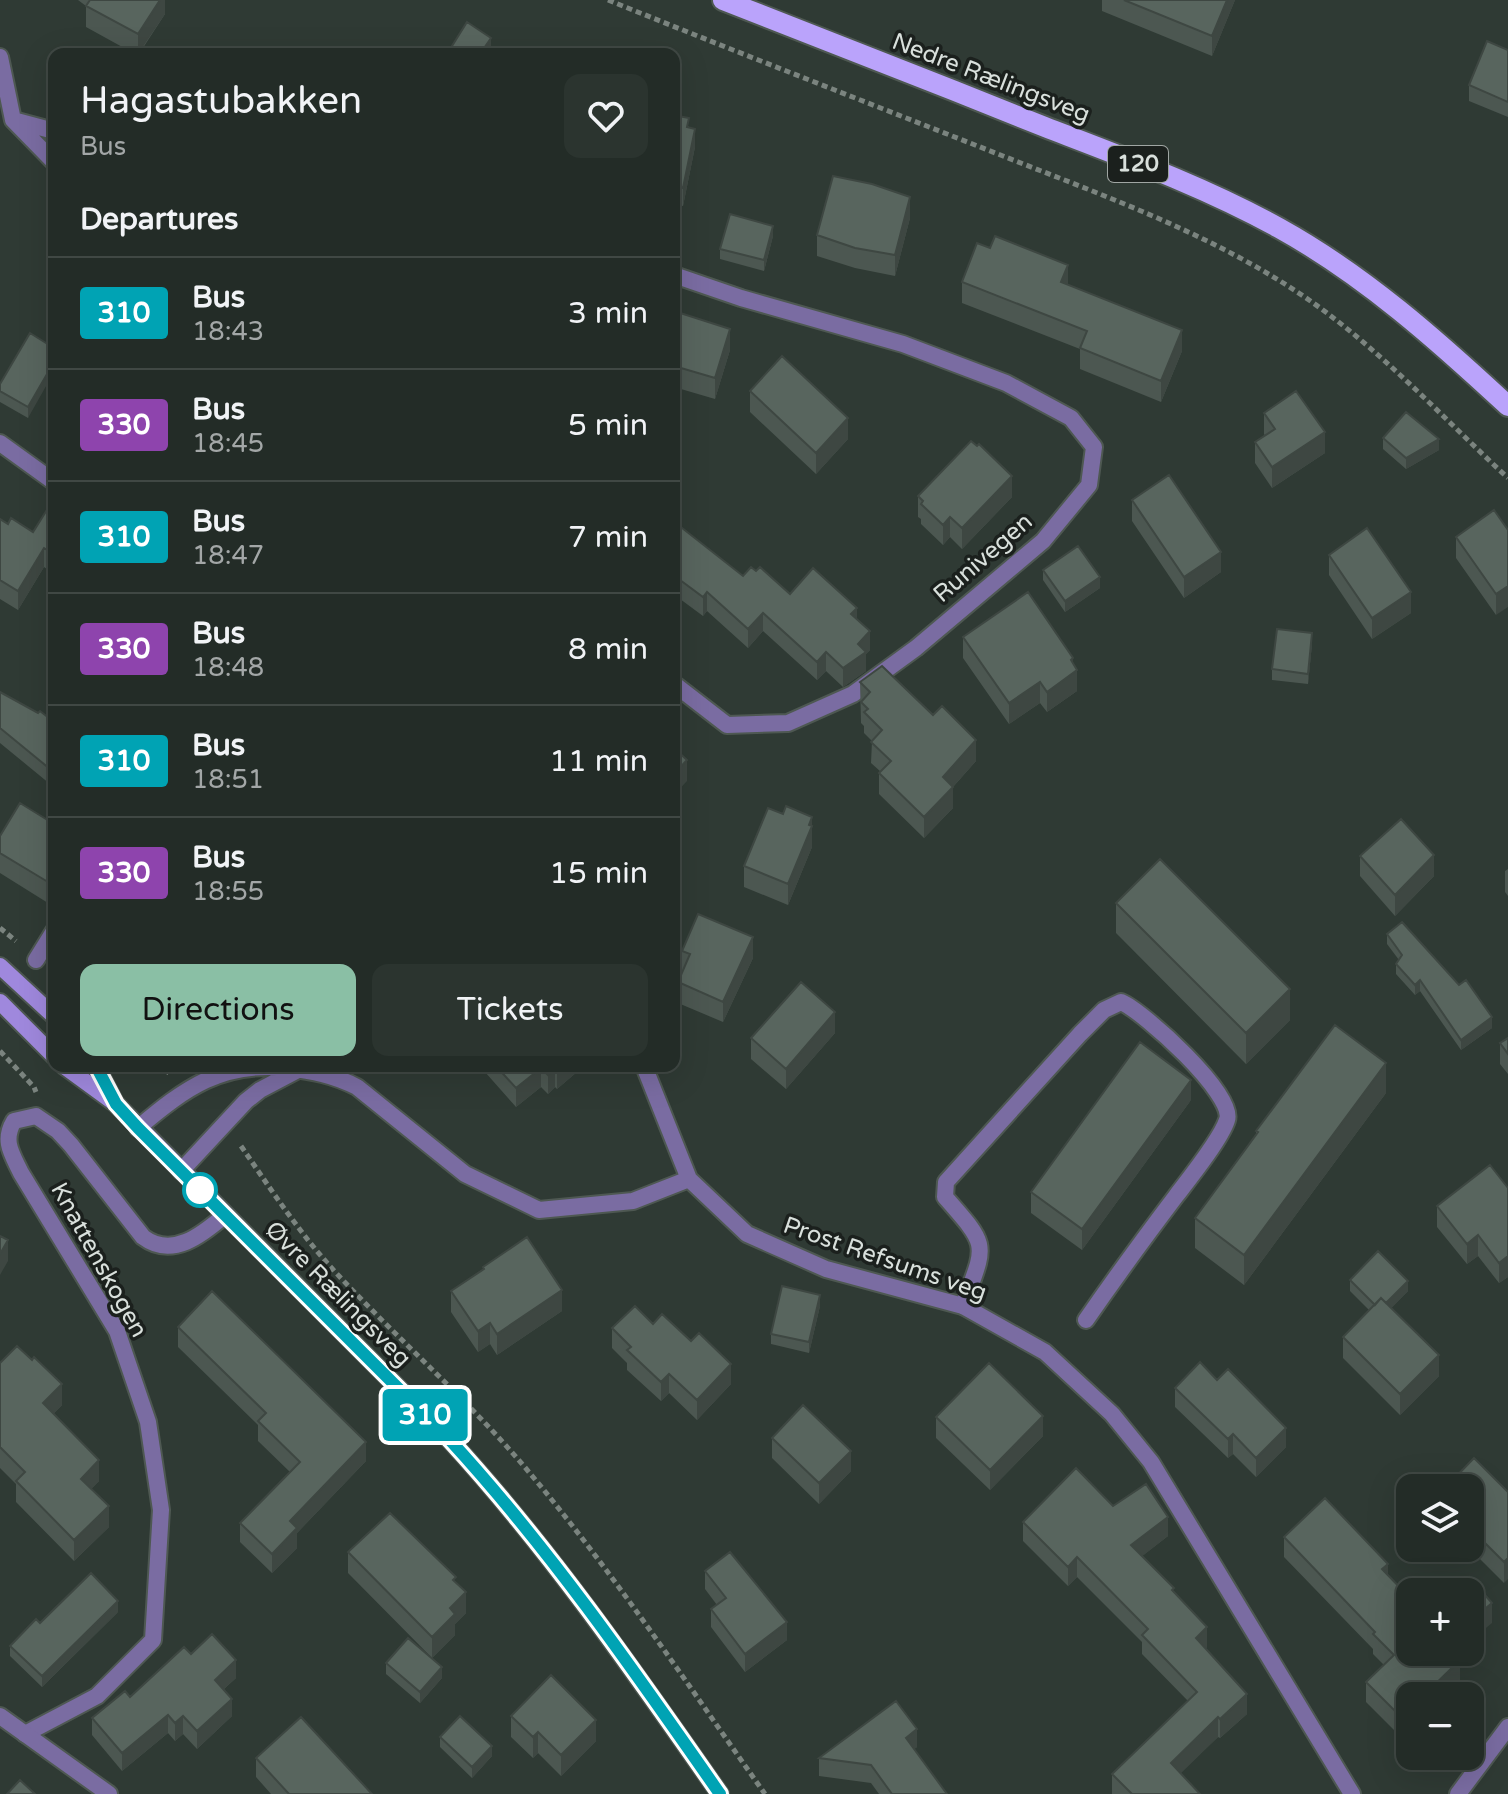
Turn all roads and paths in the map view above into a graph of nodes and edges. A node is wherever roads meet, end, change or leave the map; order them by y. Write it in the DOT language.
graph roads {
  1 [pos="608,0"];
  2 [pos="723,0"];
  3 [pos="0,57"];
  4 [pos="7,115"];
  5 [pos="48,129"];
  6 [pos="48,156"];
  7 [pos="680,277"];
  8 [pos="1508,406"];
  9 [pos="0,443"];
  10 [pos="48,478"];
  11 [pos="1508,478"];
  12 [pos="680,689"];
  13 [pos="48,941"];
  14 [pos="36,960"];
  15 [pos="0,966"];
  16 [pos="0,1002"];
  17 [pos="48,1010"];
  18 [pos="48,1050"];
  19 [pos="0,1051"];
  20 [pos="72,1072"];
  21 [pos="99,1072"];
  22 [pos="225,1072"];
  23 [pos="293,1072"];
  24 [pos="314,1072"];
  25 [pos="646,1072"];
  26 [pos="34,1087"];
  27 [pos="116,1104"];
  28 [pos="138,1128"];
  29 [pos="181,1171"];
  30 [pos="689,1179"];
  31 [pos="225,1215"];
  32 [pos="963,1306"];
  33 [pos="1086,1320"];
  34 [pos="0,1716"];
  35 [pos="1508,1727"];
  36 [pos="25,1734"];
  37 [pos="109,1794"];
  38 [pos="720,1794"];
  39 [pos="1352,1794"];
  40 [pos="1458,1794"];
  1 -- 11 [label="path"];
  2 -- 8 [label="main road, Nedre Rælingsveg / 120"];
  3 -- 4 [label="street"];
  4 -- 5 [label="street"];
  4 -- 6 [label="street"];
  7 -- 12 [label="street, Runivegen"];
  9 -- 10 [label="street"];
  13 -- 14 [label="street"];
  15 -- 17 [label="main road"];
  16 -- 18 [label="main road"];
  19 -- 26 [label="path"];
  20 -- 27 [label="main road, Øvre Rælingsveg"];
  21 -- 27 [label="main road, Øvre Rælingsveg"];
  22 -- 28 [label="street"];
  23 -- 29 [label="street"];
  24 -- 30 [label="street"];
  25 -- 30 [label="street, Prost Refsums veg"];
  27 -- 28 [label="main road, Øvre Rælingsveg"];
  28 -- 29 [label="main road, Øvre Rælingsveg"];
  29 -- 31 [label="main road, Øvre Rælingsveg"];
  30 -- 32 [label="street, Prost Refsums veg"];
  31 -- 36 [label="street, Knattenskogen"];
  31 -- 38 [label="main road, Øvre Rælingsveg"];
  32 -- 33 [label="street"];
  32 -- 39 [label="street, Prost Refsums veg"];
  34 -- 36 [label="street"];
  35 -- 40 [label="street"];
  36 -- 37 [label="street"];
}
